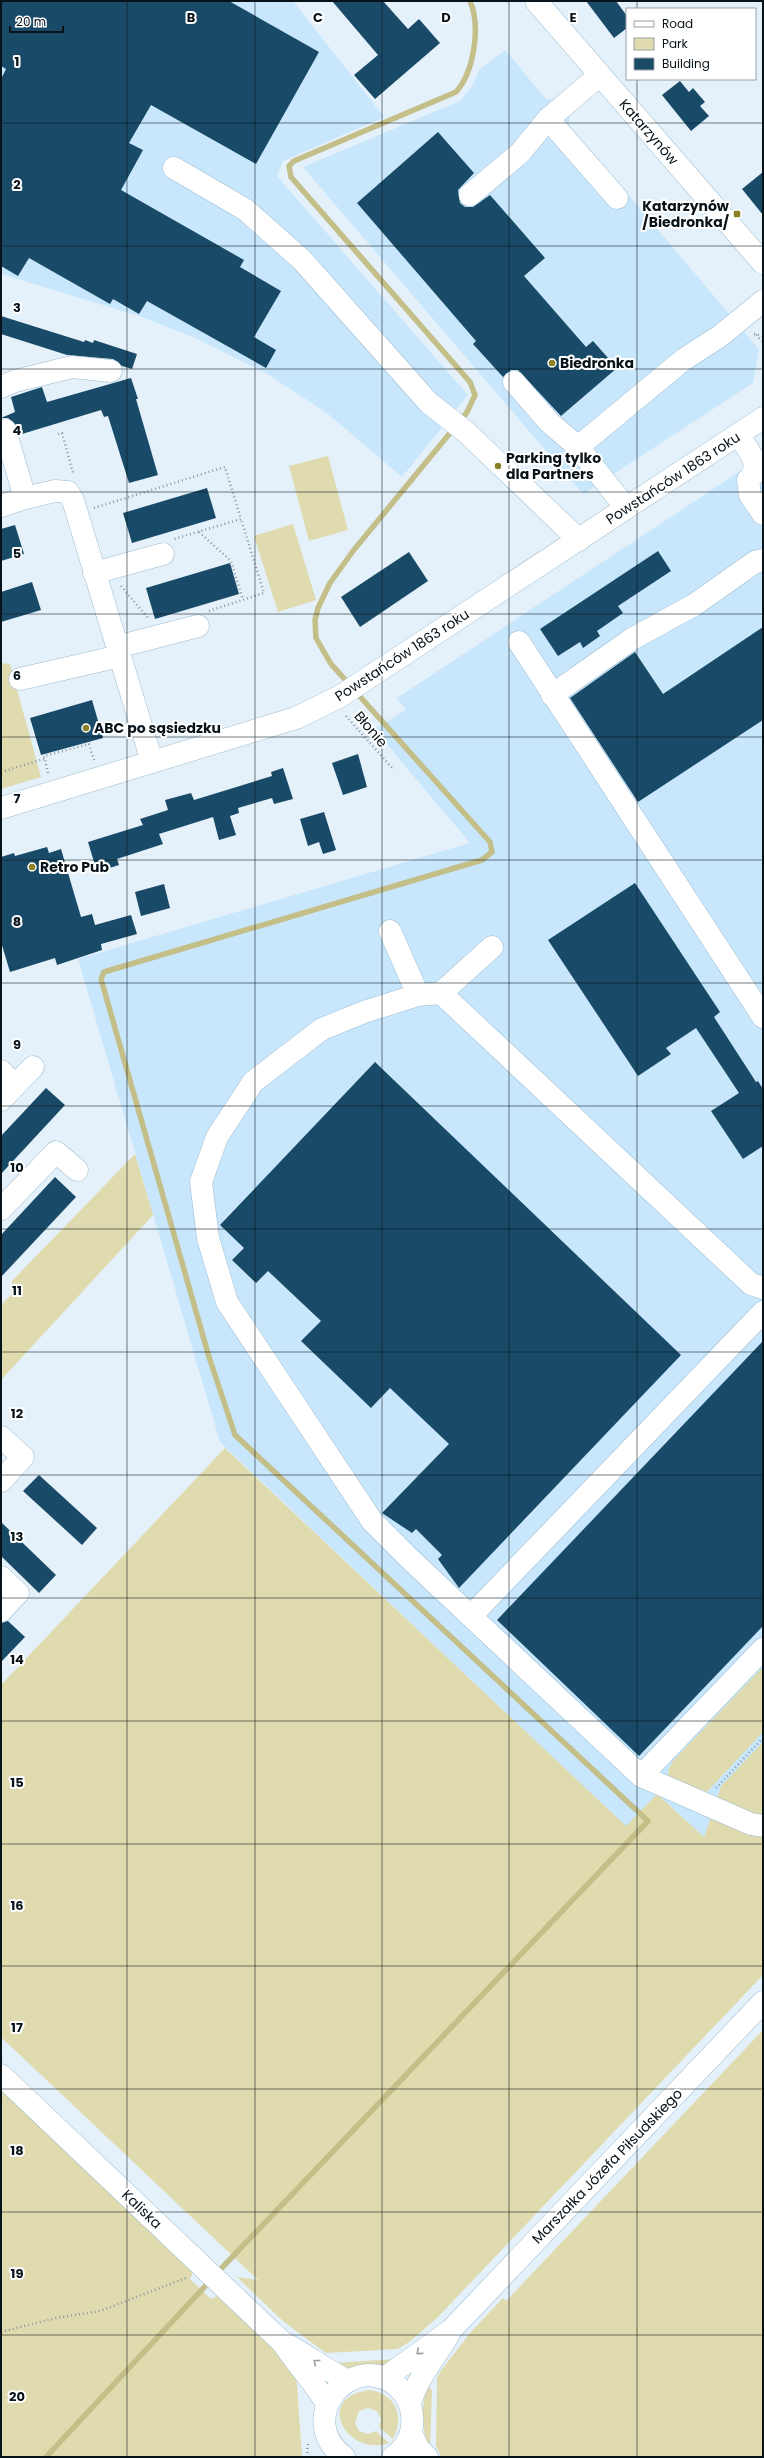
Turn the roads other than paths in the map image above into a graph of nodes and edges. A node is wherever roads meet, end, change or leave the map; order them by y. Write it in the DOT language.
graph roads {
  1 [pos="536,1"];
  2 [pos="600,74"];
  3 [pos="548,119"];
  4 [pos="174,168"];
  5 [pos="470,195"];
  6 [pos="617,198"];
  7 [pos="763,263"];
  8 [pos="763,301"];
  9 [pos="111,371"];
  10 [pos="514,382"];
  11 [pos="1,387"];
  12 [pos="763,418"];
  13 [pos="4,430"];
  14 [pos="738,435"];
  15 [pos="578,447"];
  16 [pos="759,483"];
  17 [pos="25,498"];
  18 [pos="1,506"];
  19 [pos="626,508"];
  20 [pos="763,514"];
  21 [pos="579,540"];
  22 [pos="167,547"];
  23 [pos="763,560"];
  24 [pos="94,573"];
  25 [pos="203,619"];
  26 [pos="519,642"];
  27 [pos="118,652"];
  28 [pos="20,679"];
  29 [pos="552,695"];
  30 [pos="152,762"];
  31 [pos="1,808"];
  32 [pos="390,931"];
  33 [pos="492,947"];
  34 [pos="441,994"];
  35 [pos="418,995"];
  36 [pos="763,1017"];
  37 [pos="33,1067"];
  38 [pos="6,1086"];
  39 [pos="77,1170"];
  40 [pos="1,1209"];
  41 [pos="763,1288"];
  42 [pos="763,1312"];
  43 [pos="1,1437"];
  44 [pos="1,1481"];
  45 [pos="1,1577"];
  46 [pos="1,1611"];
  47 [pos="471,1616"];
  48 [pos="763,1649"];
  49 [pos="641,1776"];
  50 [pos="763,1826"];
  51 [pos="763,2002"];
  52 [pos="1,2075"];
  53 [pos="451,2330"];
  54 [pos="283,2343"];
  55 [pos="378,2377"];
  56 [pos="349,2381"];
  57 [pos="327,2404"];
  58 [pos="410,2404"];
  59 [pos="411,2433"];
  60 [pos="333,2453"];
  61 [pos="393,2457"];
  62 [pos="427,2457"];
  1 -- 2 [label="street, Katarzynów"];
  2 -- 3 [label="street"];
  2 -- 7 [label="street, Katarzynów"];
  3 -- 5 [label="street"];
  3 -- 6 [label="street"];
  4 -- 21 [label="street"];
  8 -- 15 [label="street"];
  9 -- 11 [label="street"];
  10 -- 15 [label="street"];
  12 -- 14 [label="street, Powstańców 1863 roku"];
  13 -- 17 [label="street"];
  14 -- 16 [label="street"];
  14 -- 19 [label="street, Powstańców 1863 roku"];
  15 -- 19 [label="street"];
  16 -- 20 [label="street"];
  17 -- 18 [label="street"];
  17 -- 24 [label="street"];
  19 -- 21 [label="street, Powstańców 1863 roku"];
  21 -- 30 [label="street, Powstańców 1863 roku"];
  22 -- 24 [label="street"];
  23 -- 29 [label="street"];
  24 -- 27 [label="street"];
  25 -- 27 [label="street"];
  26 -- 29 [label="street"];
  27 -- 28 [label="street"];
  27 -- 30 [label="street"];
  29 -- 36 [label="street"];
  30 -- 31 [label="street, Powstańców 1863 roku"];
  32 -- 35 [label="street"];
  33 -- 34 [label="street"];
  34 -- 35 [label="street"];
  34 -- 41 [label="street"];
  35 -- 47 [label="street"];
  37 -- 38 [label="street"];
  39 -- 40 [label="street"];
  42 -- 47 [label="street"];
  43 -- 44 [label="street"];
  45 -- 46 [label="street"];
  47 -- 49 [label="street"];
  48 -- 49 [label="street"];
  49 -- 50 [label="street"];
  51 -- 53 [label="street, Marszałka Józefa Piłsudskiego"];
  52 -- 54 [label="street, Kaliska"];
  53 -- 55 [label="street, Marszałka Józefa Piłsudskiego, one-way"];
  53 -- 58 [label="street, Marszałka Józefa Piłsudskiego"];
  56 -- 54 [label="street, Kaliska, one-way"];
  54 -- 57 [label="street, Kaliska"];
  55 -- 56 [label="street"];
  55 -- 58 [label="street"];
  56 -- 57 [label="street"];
  57 -- 60 [label="street"];
  58 -- 59 [label="street"];
  59 -- 61 [label="street"];
  59 -- 62 [label="street"];
}
